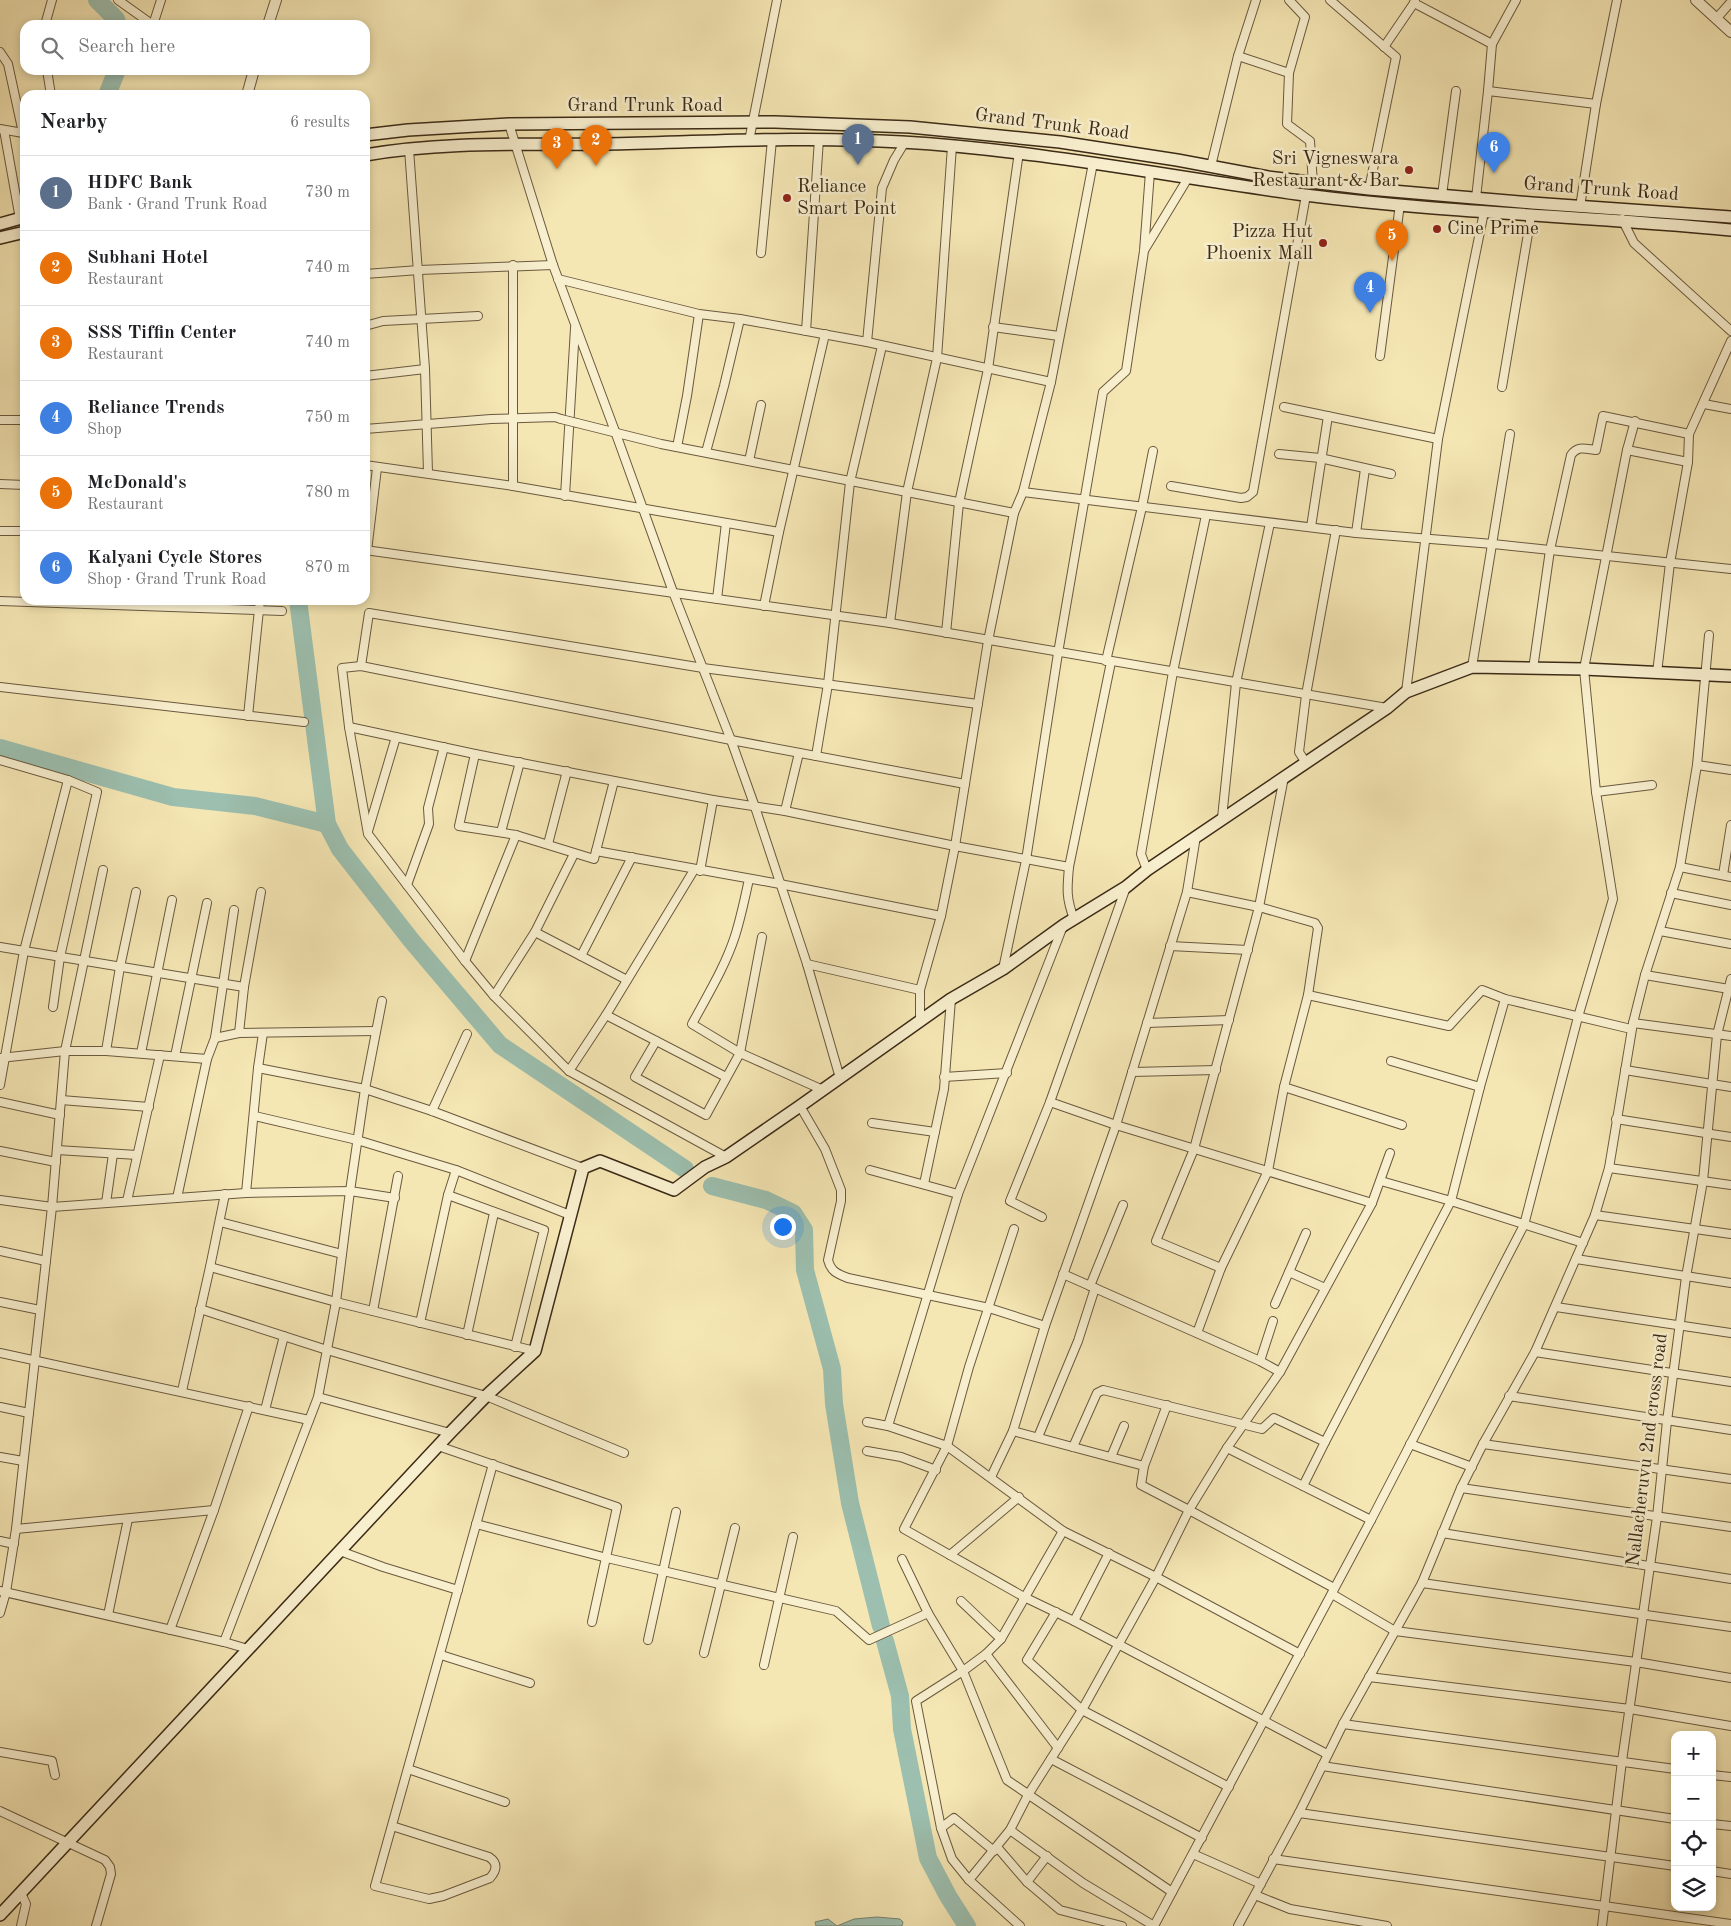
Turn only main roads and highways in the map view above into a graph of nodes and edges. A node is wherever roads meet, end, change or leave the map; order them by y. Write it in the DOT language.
graph roads {
  1 [pos="370,134"];
  2 [pos="370,154"];
  3 [pos="1731,217"];
  4 [pos="20,219"];
  5 [pos="0,224"];
  6 [pos="1731,230"];
  7 [pos="20,233"];
  8 [pos="0,238"];
  9 [pos="1731,676"];
  10 [pos="0,1915"];
  1 -- 3 [label="main road, Grand Trunk Road"];
  2 -- 6 [label="main road, Grand Trunk Road"];
  4 -- 5 [label="main road"];
  7 -- 8 [label="main road"];
  9 -- 10 [label="main road"];
}
